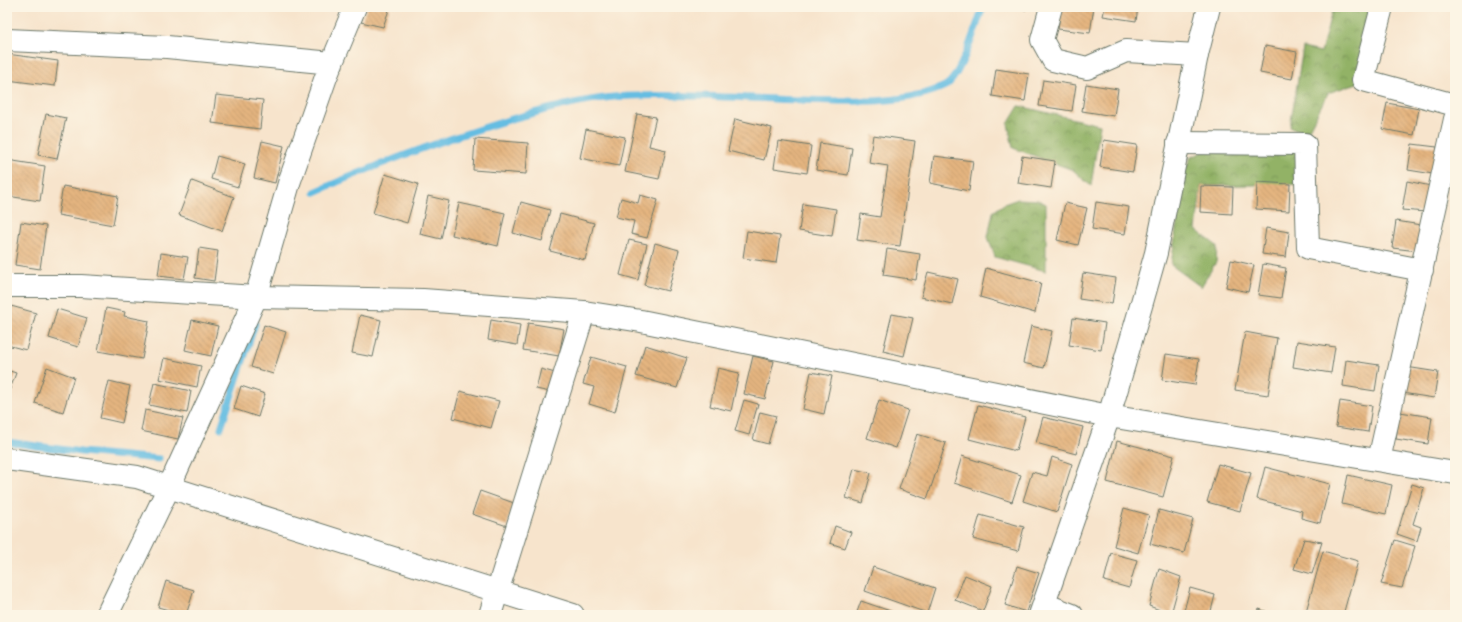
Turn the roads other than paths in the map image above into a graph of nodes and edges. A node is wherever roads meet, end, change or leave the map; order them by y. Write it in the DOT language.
graph roads {
  1 [pos="355,7"];
  2 [pos="1052,7"];
  3 [pos="1210,7"];
  4 [pos="1382,7"];
  5 [pos="7,40"];
  6 [pos="1197,55"];
  7 [pos="332,63"];
  8 [pos="1455,105"];
  9 [pos="1455,119"];
  10 [pos="1178,143"];
  11 [pos="1422,270"];
  12 [pos="7,286"];
  13 [pos="256,296"];
  14 [pos="584,312"];
  15 [pos="1109,416"];
  16 [pos="7,459"];
  17 [pos="1379,460"];
  18 [pos="1455,473"];
  19 [pos="169,486"];
  20 [pos="498,590"];
  21 [pos="1042,610"];
  22 [pos="108,615"];
  23 [pos="490,615"];
  24 [pos="573,615"];
  25 [pos="1072,615"];
  1 -- 7 [label="street"];
  2 -- 6 [label="street"];
  3 -- 6 [label="street"];
  4 -- 8 [label="street"];
  5 -- 7 [label="street"];
  6 -- 10 [label="street"];
  7 -- 13 [label="street"];
  9 -- 11 [label="street"];
  10 -- 11 [label="street"];
  10 -- 15 [label="street"];
  11 -- 17 [label="street"];
  12 -- 13 [label="street"];
  13 -- 14 [label="street"];
  13 -- 19 [label="street"];
  14 -- 15 [label="street"];
  14 -- 20 [label="street"];
  15 -- 17 [label="street"];
  15 -- 21 [label="street"];
  16 -- 19 [label="street"];
  17 -- 18 [label="street"];
  19 -- 20 [label="street"];
  19 -- 22 [label="street"];
  20 -- 23 [label="street"];
  20 -- 24 [label="street"];
  21 -- 25 [label="street"];
}
